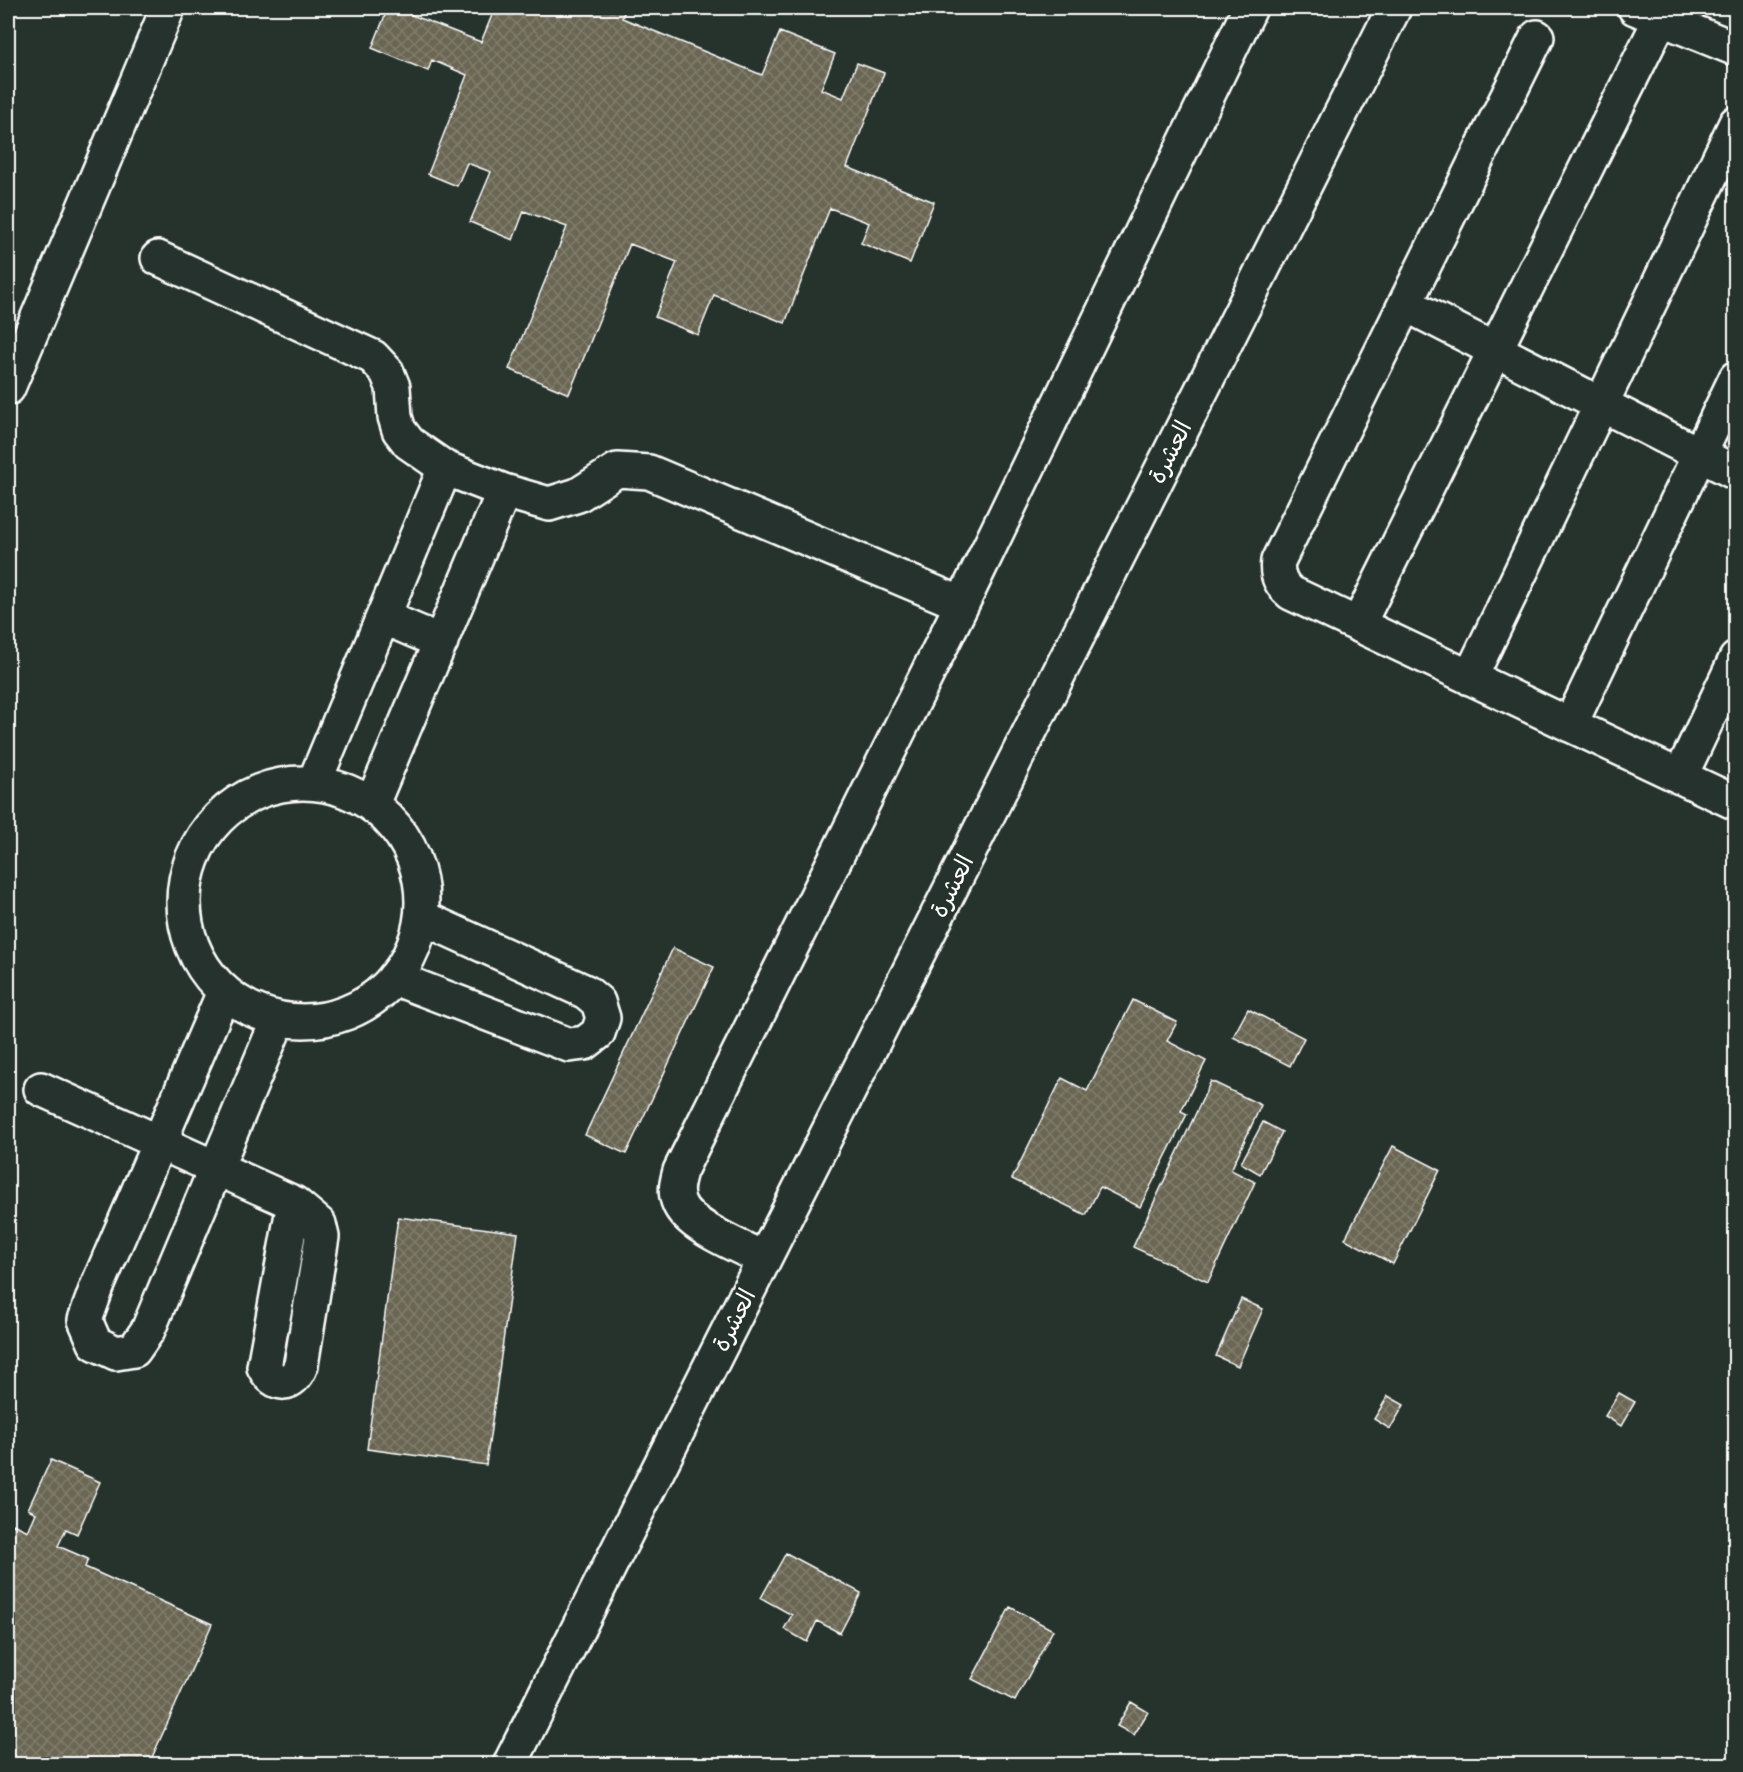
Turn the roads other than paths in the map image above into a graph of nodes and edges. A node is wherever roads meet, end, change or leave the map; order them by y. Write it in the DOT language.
graph roads {
  1 [pos="168,8"];
  2 [pos="1250,8"];
  3 [pos="1394,8"];
  4 [pos="1648,13"];
  5 [pos="1537,37"];
  6 [pos="1736,49"];
  7 [pos="1736,123"];
  8 [pos="158,258"];
  9 [pos="1405,304"];
  10 [pos="1495,350"];
  11 [pos="1736,378"];
  12 [pos="8,388"];
  13 [pos="1601,404"];
  14 [pos="1699,454"];
  15 [pos="445,468"];
  16 [pos="1736,472"];
  17 [pos="504,491"];
  18 [pos="962,604"];
  19 [pos="383,617"];
  20 [pos="1358,625"];
  21 [pos="441,642"];
  22 [pos="1736,659"];
  23 [pos="1470,678"];
  24 [pos="1570,724"];
  25 [pos="1680,777"];
  26 [pos="314,783"];
  27 [pos="1736,803"];
  28 [pos="372,804"];
  29 [pos="421,917"];
  30 [pos="394,978"];
  31 [pos="224,992"];
  32 [pos="278,1020"];
  33 [pos="41,1089"];
  34 [pos="159,1141"];
  35 [pos="216,1167"];
  36 [pos="294,1203"];
  37 [pos="764,1259"];
  38 [pos="510,1764"];
  1 -- 12 [label="street"];
  2 -- 18 [label="street"];
  3 -- 37 [label="street, العشرة"];
  4 -- 6 [label="street"];
  4 -- 10 [label="street"];
  5 -- 9 [label="street"];
  7 -- 13 [label="street"];
  8 -- 15 [label="street"];
  9 -- 10 [label="street"];
  9 -- 20 [label="street"];
  10 -- 13 [label="street"];
  10 -- 20 [label="street"];
  11 -- 14 [label="street"];
  13 -- 14 [label="street"];
  13 -- 23 [label="street"];
  14 -- 16 [label="street"];
  14 -- 24 [label="street"];
  15 -- 17 [label="street"];
  15 -- 19 [label="street"];
  17 -- 18 [label="street"];
  17 -- 21 [label="street"];
  18 -- 37 [label="street"];
  19 -- 21 [label="street"];
  19 -- 26 [label="street"];
  20 -- 23 [label="street"];
  21 -- 28 [label="street"];
  22 -- 25 [label="street"];
  23 -- 24 [label="street"];
  24 -- 25 [label="street"];
  25 -- 27 [label="street"];
  26 -- 28 [label="street"];
  26 -- 31 [label="street"];
  28 -- 29 [label="street"];
  29 -- 30 [label="street"];
  29 -- 30 [label="street"];
  30 -- 32 [label="street"];
  31 -- 32 [label="street"];
  31 -- 34 [label="street"];
  32 -- 35 [label="street"];
  33 -- 34 [label="street"];
  34 -- 35 [label="street"];
  34 -- 35 [label="street"];
  35 -- 36 [label="street"];
  37 -- 38 [label="street, العشرة"];
}
